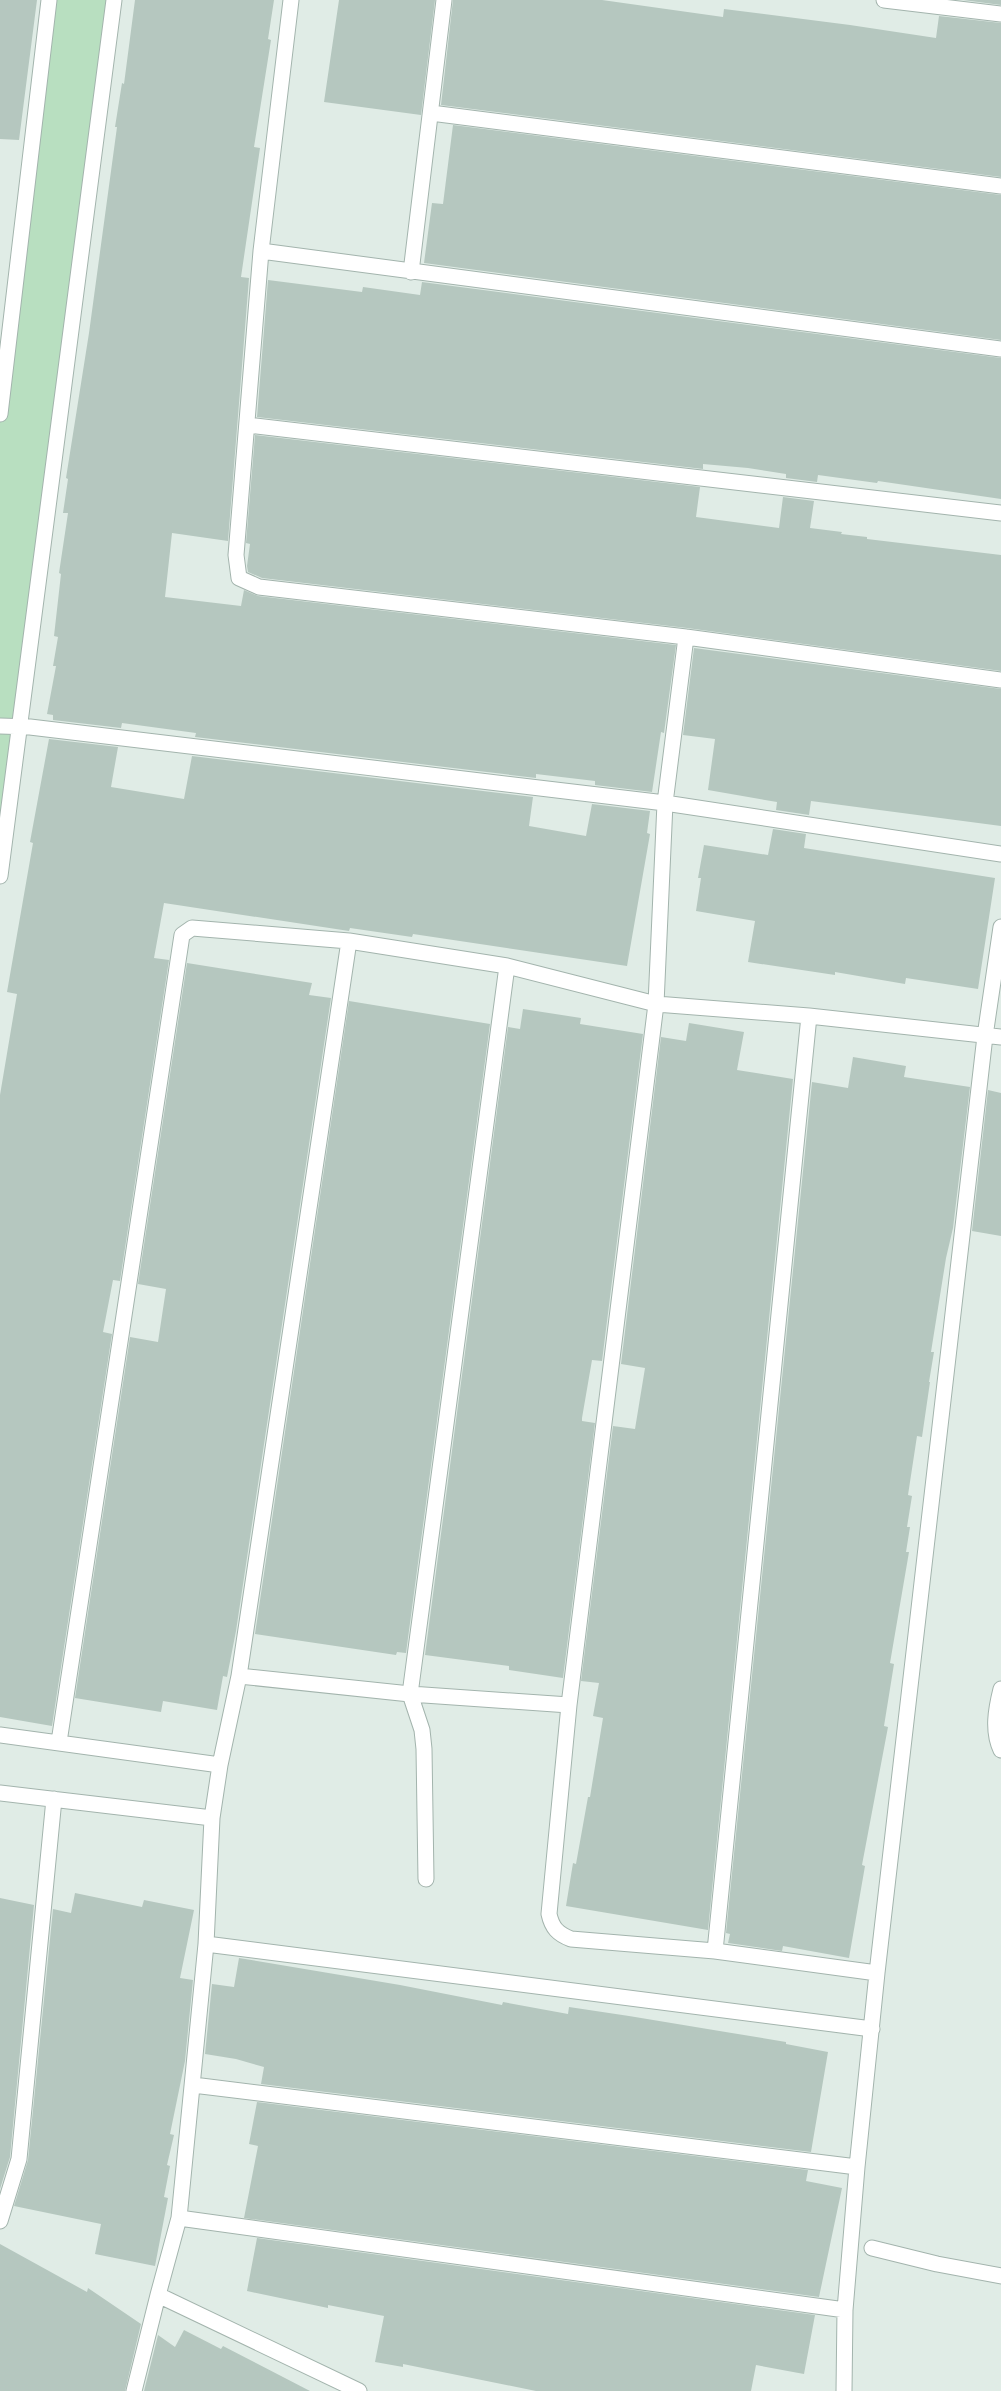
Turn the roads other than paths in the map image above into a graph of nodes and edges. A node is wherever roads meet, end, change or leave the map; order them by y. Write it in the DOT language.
graph roads {
  1 [pos="49,0"];
  2 [pos="114,0"];
  3 [pos="292,0"];
  4 [pos="444,0"];
  5 [pos="884,0"];
  6 [pos="1001,14"];
  7 [pos="431,113"];
  8 [pos="1001,186"];
  9 [pos="261,251"];
  10 [pos="411,272"];
  11 [pos="1001,349"];
  12 [pos="0,414"];
  13 [pos="247,425"];
  14 [pos="1001,514"];
  15 [pos="686,637"];
  16 [pos="1001,680"];
  17 [pos="0,726"];
  18 [pos="18,726"];
  19 [pos="665,803"];
  20 [pos="1001,854"];
  21 [pos="0,876"];
  22 [pos="1001,926"];
  23 [pos="349,941"];
  24 [pos="507,966"];
  25 [pos="656,1004"];
  26 [pos="809,1016"];
  27 [pos="985,1036"];
  28 [pos="1001,1037"];
  29 [pos="239,1676"];
  30 [pos="1001,1689"];
  31 [pos="410,1694"];
  32 [pos="569,1705"];
  33 [pos="0,1735"];
  34 [pos="59,1742"];
  35 [pos="1001,1750"];
  36 [pos="220,1765"];
  37 [pos="0,1793"];
  38 [pos="54,1799"];
  39 [pos="212,1818"];
  40 [pos="426,1879"];
  41 [pos="206,1944"];
  42 [pos="715,1951"];
  43 [pos="877,1972"];
  44 [pos="872,2029"];
  45 [pos="193,2085"];
  46 [pos="857,2167"];
  47 [pos="179,2218"];
  48 [pos="0,2221"];
  49 [pos="872,2248"];
  50 [pos="1001,2276"];
  51 [pos="158,2295"];
  52 [pos="845,2310"];
  53 [pos="134,2391"];
  54 [pos="359,2391"];
  55 [pos="844,2391"];
  1 -- 12 [label="street"];
  2 -- 18 [label="street"];
  3 -- 9 [label="street"];
  4 -- 7 [label="street"];
  5 -- 6 [label="street"];
  7 -- 8 [label="street"];
  7 -- 10 [label="street"];
  9 -- 10 [label="street"];
  9 -- 13 [label="street"];
  10 -- 11 [label="street"];
  13 -- 14 [label="street"];
  13 -- 15 [label="street"];
  15 -- 16 [label="street"];
  15 -- 19 [label="street"];
  17 -- 18 [label="street"];
  18 -- 19 [label="street"];
  18 -- 21 [label="street"];
  19 -- 20 [label="street"];
  19 -- 25 [label="street"];
  22 -- 27 [label="street"];
  23 -- 24 [label="street"];
  23 -- 29 [label="street"];
  23 -- 34 [label="street"];
  24 -- 25 [label="street"];
  24 -- 31 [label="street"];
  25 -- 26 [label="street"];
  25 -- 32 [label="street"];
  26 -- 27 [label="street"];
  26 -- 42 [label="street"];
  27 -- 28 [label="street"];
  27 -- 43 [label="street"];
  29 -- 31 [label="street"];
  29 -- 36 [label="street"];
  30 -- 35 [label="street"];
  31 -- 32 [label="street"];
  31 -- 40 [label="street"];
  32 -- 42 [label="street"];
  33 -- 34 [label="street"];
  34 -- 36 [label="street"];
  36 -- 39 [label="street"];
  37 -- 38 [label="street"];
  38 -- 39 [label="street"];
  38 -- 48 [label="street"];
  39 -- 41 [label="street"];
  41 -- 44 [label="street"];
  41 -- 45 [label="street"];
  42 -- 43 [label="street"];
  43 -- 44 [label="street"];
  44 -- 46 [label="street"];
  45 -- 46 [label="street"];
  45 -- 47 [label="street"];
  46 -- 52 [label="street"];
  47 -- 51 [label="street"];
  47 -- 52 [label="street"];
  49 -- 50 [label="street"];
  51 -- 53 [label="street"];
  51 -- 54 [label="street"];
  52 -- 55 [label="street"];
}
